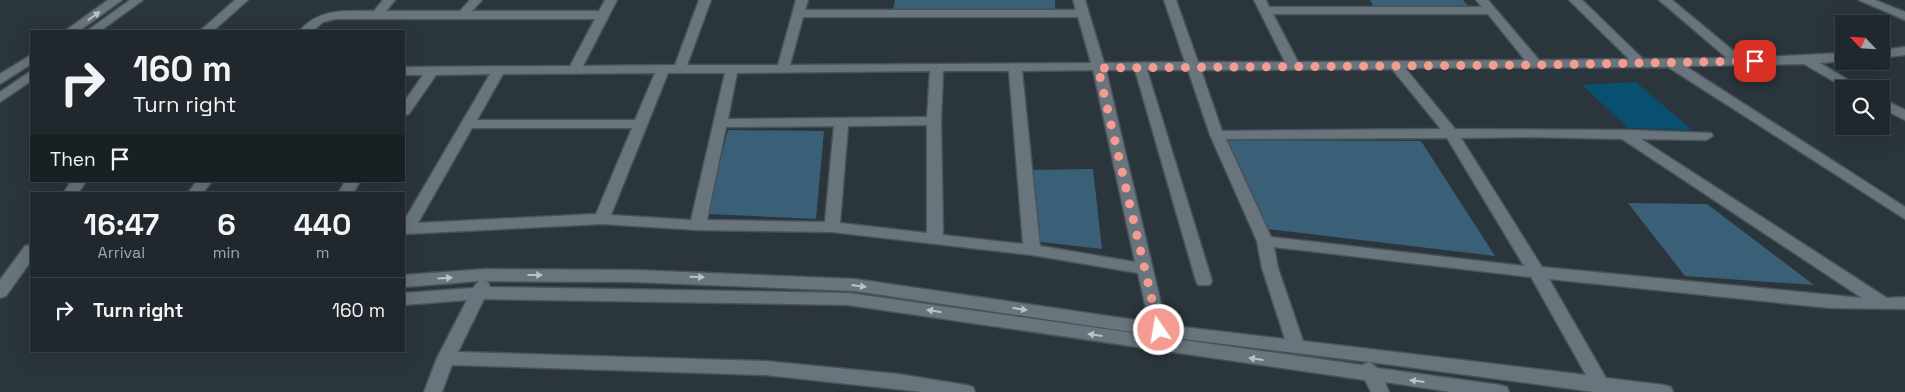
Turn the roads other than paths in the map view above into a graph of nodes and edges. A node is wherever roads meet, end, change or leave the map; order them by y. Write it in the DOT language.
graph roads {
  1 [pos="116,0"];
  2 [pos="137,0"];
  3 [pos="242,0"];
  4 [pos="389,0"];
  5 [pos="476,0"];
  6 [pos="611,0"];
  7 [pos="705,0"];
  8 [pos="802,0"];
  9 [pos="893,0"];
  10 [pos="1079,0"];
  11 [pos="1170,0"];
  12 [pos="1368,0"];
  13 [pos="1482,0"];
  14 [pos="1575,0"];
  15 [pos="1665,0"];
  16 [pos="1865,0"];
  17 [pos="1263,5"];
  18 [pos="1375,10"];
  19 [pos="1491,11"];
  20 [pos="1082,13"];
  21 [pos="798,14"];
  22 [pos="891,14"];
  23 [pos="376,15"];
  24 [pos="463,15"];
  25 [pos="603,15"];
  26 [pos="1905,16"];
  27 [pos="72,30"];
  28 [pos="94,30"];
  29 [pos="207,30"];
  30 [pos="307,30"];
  31 [pos="1905,51"];
  32 [pos="1890,53"];
  33 [pos="1835,58"];
  34 [pos="30,59"];
  35 [pos="1806,60"];
  36 [pos="1738,61"];
  37 [pos="1671,63"];
  38 [pos="1641,64"];
  39 [pos="1536,65"];
  40 [pos="1294,66"];
  41 [pos="1396,66"];
  42 [pos="1015,67"];
  43 [pos="1140,67"];
  44 [pos="1195,67"];
  45 [pos="680,68"];
  46 [pos="732,68"];
  47 [pos="783,68"];
  48 [pos="937,68"];
  49 [pos="1098,68"];
  50 [pos="574,69"];
  51 [pos="663,69"];
  52 [pos="405,71"];
  53 [pos="432,71"];
  54 [pos="498,71"];
  55 [pos="30,77"];
  56 [pos="1,79"];
  57 [pos="1841,80"];
  58 [pos="0,98"];
  59 [pos="1890,107"];
  60 [pos="405,110"];
  61 [pos="1905,116"];
  62 [pos="934,121"];
  63 [pos="840,122"];
  64 [pos="720,123"];
  65 [pos="466,124"];
  66 [pos="639,124"];
  67 [pos="1450,133"];
  68 [pos="1624,133"];
  69 [pos="1217,135"];
  70 [pos="1706,136"];
  71 [pos="204,182"];
  72 [pos="353,182"];
  73 [pos="196,192"];
  74 [pos="346,192"];
  75 [pos="1905,214"];
  76 [pos="602,219"];
  77 [pos="698,224"];
  78 [pos="832,227"];
  79 [pos="405,229"];
  80 [pos="934,238"];
  81 [pos="1265,242"];
  82 [pos="1032,250"];
  83 [pos="30,251"];
  84 [pos="1146,269"];
  85 [pos="486,275"];
  86 [pos="1538,275"];
  87 [pos="405,281"];
  88 [pos="1204,281"];
  89 [pos="0,292"];
  90 [pos="480,293"];
  91 [pos="405,299"];
  92 [pos="1905,303"];
  93 [pos="1885,304"];
  94 [pos="1159,330"];
  95 [pos="1296,347"];
  96 [pos="1363,356"];
  97 [pos="446,358"];
  98 [pos="1376,384"];
  99 [pos="899,387"];
  100 [pos="1603,388"];
  101 [pos="433,392"];
  102 [pos="966,392"];
  103 [pos="1500,392"];
  104 [pos="1664,392"];
  27 -- 1 [label="street, one-way"];
  2 -- 28 [label="street"];
  3 -- 29 [label="street"];
  4 -- 23 [label="street"];
  5 -- 24 [label="street"];
  6 -- 25 [label="street"];
  7 -- 45 [label="street"];
  8 -- 21 [label="street"];
  9 -- 22 [label="street"];
  10 -- 20 [label="street"];
  11 -- 44 [label="street"];
  12 -- 18 [label="street"];
  13 -- 19 [label="street"];
  14 -- 38 [label="street"];
  15 -- 36 [label="street"];
  16 -- 26 [label="street"];
  17 -- 18 [label="street"];
  17 -- 40 [label="street"];
  18 -- 19 [label="street"];
  19 -- 39 [label="street"];
  20 -- 22 [label="street"];
  20 -- 49 [label="street"];
  21 -- 22 [label="street"];
  21 -- 47 [label="street"];
  23 -- 24 [label="street"];
  23 -- 30 [label="street"];
  24 -- 25 [label="street"];
  25 -- 50 [label="street"];
  31 -- 32 [label="street"];
  33 -- 35 [label="street"];
  34 -- 56 [label="street"];
  35 -- 36 [label="street"];
  35 -- 57 [label="street"];
  36 -- 37 [label="street"];
  37 -- 38 [label="street"];
  37 -- 75 [label="street"];
  38 -- 39 [label="street"];
  39 -- 41 [label="street"];
  40 -- 41 [label="street"];
  40 -- 44 [label="street"];
  41 -- 67 [label="street"];
  42 -- 48 [label="street"];
  42 -- 49 [label="street"];
  42 -- 82 [label="street"];
  43 -- 44 [label="street"];
  43 -- 49 [label="street"];
  43 -- 88 [label="street"];
  44 -- 69 [label="street"];
  45 -- 46 [label="street"];
  45 -- 51 [label="street"];
  46 -- 47 [label="street"];
  46 -- 64 [label="street"];
  47 -- 48 [label="street"];
  48 -- 62 [label="street"];
  49 -- 84 [label="street"];
  50 -- 51 [label="street"];
  50 -- 54 [label="street"];
  51 -- 66 [label="street"];
  52 -- 53 [label="street"];
  53 -- 54 [label="street"];
  53 -- 60 [label="street"];
  54 -- 65 [label="street"];
  55 -- 56 [label="street"];
  55 -- 58 [label="street"];
  59 -- 61 [label="street"];
  62 -- 63 [label="street"];
  62 -- 80 [label="street"];
  63 -- 64 [label="street"];
  63 -- 78 [label="street"];
  64 -- 77 [label="street"];
  65 -- 66 [label="street"];
  65 -- 79 [label="street"];
  66 -- 76 [label="street"];
  67 -- 68 [label="street"];
  67 -- 69 [label="street"];
  67 -- 86 [label="street"];
  68 -- 70 [label="street"];
  68 -- 93 [label="street"];
  69 -- 81 [label="street"];
  71 -- 73 [label="street"];
  72 -- 74 [label="street"];
  76 -- 77 [label="street"];
  76 -- 79 [label="street"];
  77 -- 78 [label="street"];
  78 -- 80 [label="street"];
  80 -- 82 [label="street"];
  81 -- 86 [label="street"];
  81 -- 95 [label="street"];
  82 -- 84 [label="street"];
  83 -- 89 [label="street"];
  84 -- 94 [label="street"];
  87 -- 85 [label="street, one-way"];
  85 -- 90 [label="street"];
  85 -- 94 [label="street, one-way"];
  86 -- 93 [label="street"];
  86 -- 100 [label="street"];
  90 -- 91 [label="street"];
  90 -- 97 [label="street"];
  98 -- 90 [label="street, one-way"];
  92 -- 93 [label="street"];
  94 -- 95 [label="street"];
  95 -- 96 [label="street"];
  96 -- 98 [label="street"];
  96 -- 100 [label="street"];
  97 -- 99 [label="street"];
  97 -- 101 [label="street"];
  103 -- 98 [label="street, one-way"];
  99 -- 102 [label="street"];
  100 -- 104 [label="street"];
}
